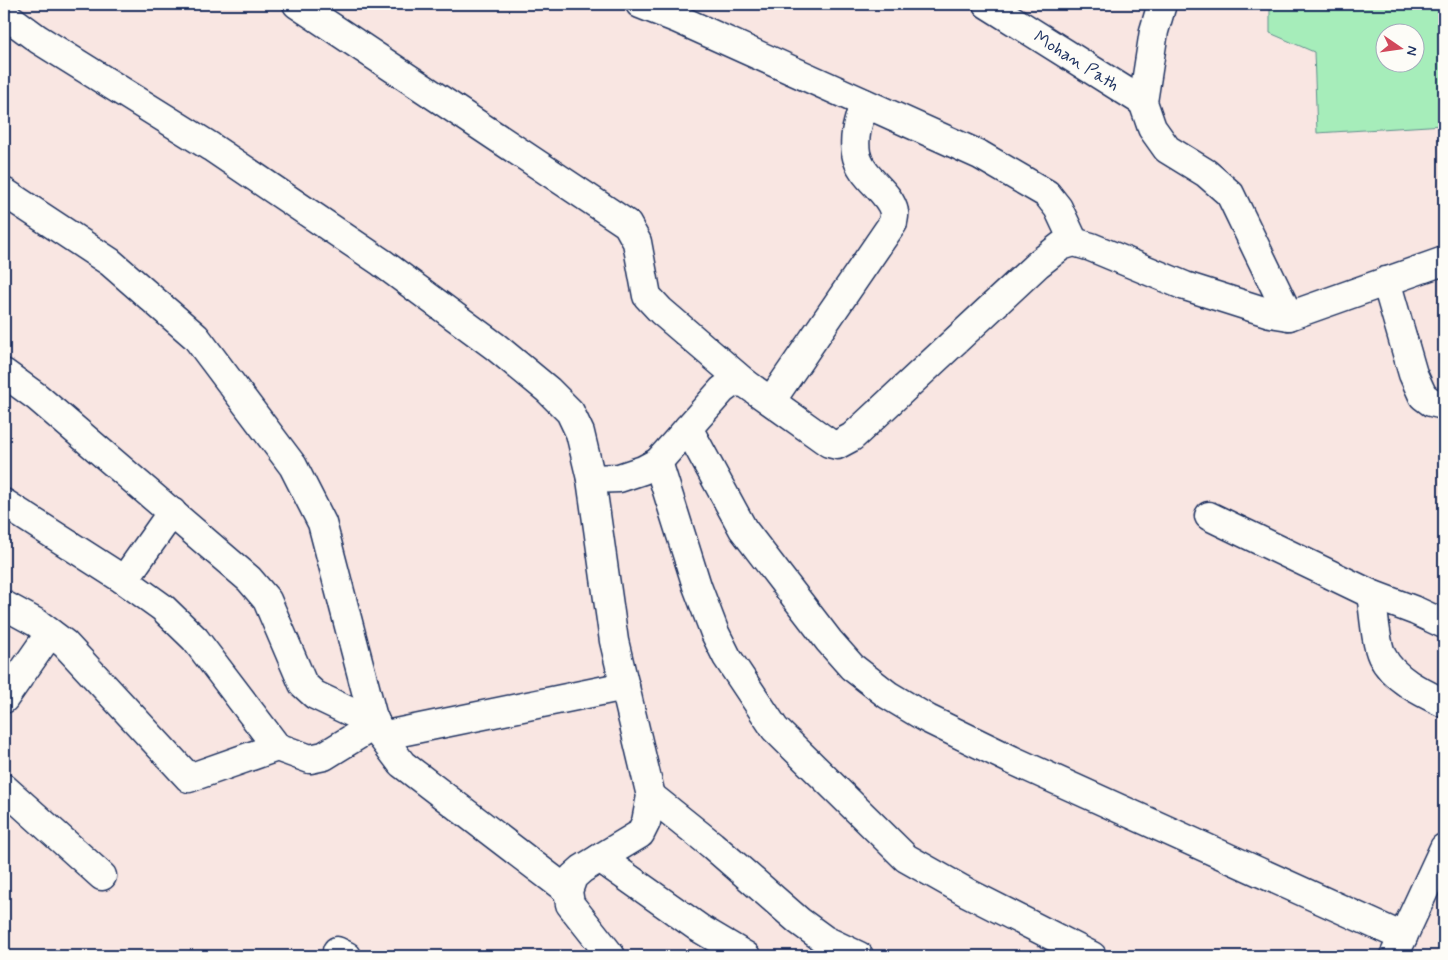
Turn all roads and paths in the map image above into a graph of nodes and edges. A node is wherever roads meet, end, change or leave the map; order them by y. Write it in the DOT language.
graph roads {
  1 [pos="297,4"];
  2 [pos="640,4"];
  3 [pos="987,4"];
  4 [pos="1162,4"];
  5 [pos="4,14"];
  6 [pos="1143,102"];
  7 [pos="864,103"];
  8 [pos="4,192"];
  9 [pos="1074,242"];
  10 [pos="1444,261"];
  11 [pos="1386,281"];
  12 [pos="1288,316"];
  13 [pos="4,373"];
  14 [pos="745,383"];
  15 [pos="771,401"];
  16 [pos="1444,405"];
  17 [pos="688,428"];
  18 [pos="658,462"];
  19 [pos="591,479"];
  20 [pos="4,503"];
  21 [pos="172,512"];
  22 [pos="1209,516"];
  23 [pos="124,580"];
  24 [pos="1371,594"];
  25 [pos="4,605"];
  26 [pos="1444,624"];
  27 [pos="50,633"];
  28 [pos="625,686"];
  29 [pos="4,700"];
  30 [pos="1444,703"];
  31 [pos="378,730"];
  32 [pos="277,747"];
  33 [pos="4,788"];
  34 [pos="651,796"];
  35 [pos="1444,848"];
  36 [pos="600,858"];
  37 [pos="102,876"];
  38 [pos="568,891"];
  39 [pos="1398,947"];
  40 [pos="611,956"];
  41 [pos="746,956"];
  42 [pos="859,956"];
  43 [pos="1092,956"];
  1 -- 14 [label="street"];
  2 -- 7 [label="street"];
  3 -- 6 [label="street, Mohan Path"];
  4 -- 6 [label="street"];
  5 -- 19 [label="street"];
  6 -- 12 [label="street"];
  7 -- 9 [label="street"];
  7 -- 15 [label="street"];
  8 -- 31 [label="street"];
  9 -- 12 [label="street"];
  9 -- 15 [label="street"];
  10 -- 11 [label="street"];
  11 -- 12 [label="street"];
  11 -- 16 [label="street"];
  13 -- 21 [label="street"];
  14 -- 15 [label="street"];
  14 -- 17 [label="street"];
  17 -- 18 [label="street"];
  17 -- 39 [label="street"];
  18 -- 19 [label="street"];
  18 -- 43 [label="street"];
  19 -- 28 [label="street"];
  20 -- 23 [label="street"];
  21 -- 23 [label="street"];
  21 -- 31 [label="street"];
  22 -- 24 [label="street"];
  23 -- 32 [label="street"];
  24 -- 26 [label="street"];
  24 -- 30 [label="street"];
  25 -- 27 [label="street"];
  27 -- 29 [label="street"];
  27 -- 32 [label="street"];
  28 -- 31 [label="street"];
  28 -- 34 [label="street"];
  31 -- 32 [label="street"];
  31 -- 38 [label="street"];
  33 -- 37 [label="street"];
  34 -- 36 [label="street"];
  34 -- 42 [label="street"];
  35 -- 39 [label="street"];
  36 -- 38 [label="street"];
  36 -- 41 [label="street"];
  38 -- 40 [label="street"];
}
